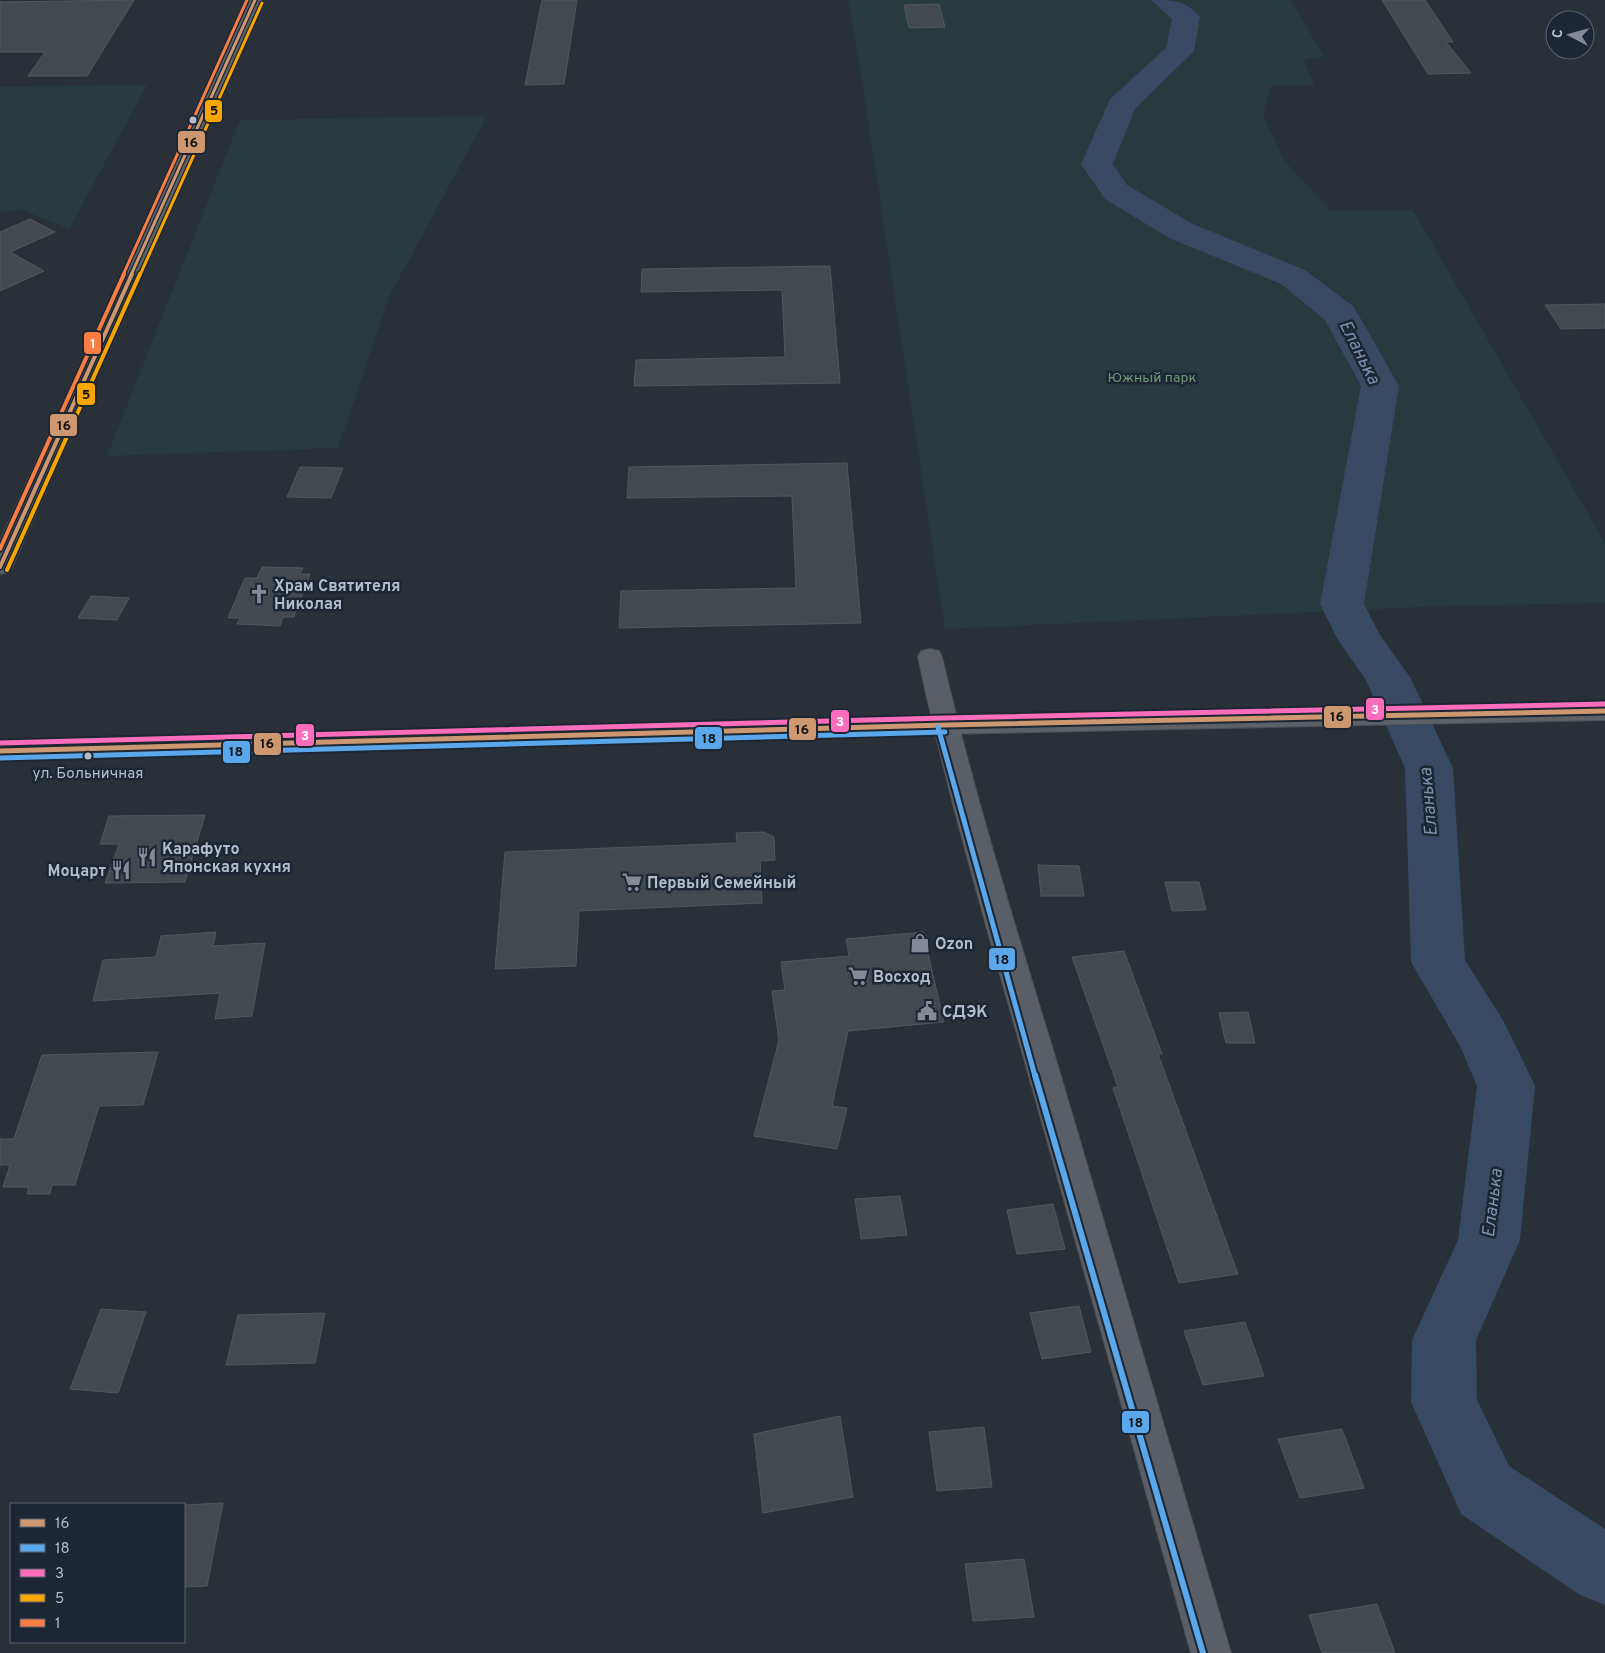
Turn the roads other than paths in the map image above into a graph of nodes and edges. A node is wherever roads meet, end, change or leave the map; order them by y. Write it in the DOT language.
graph roads {
  1 [pos="253,2"];
  2 [pos="0,566"];
  3 [pos="930,657"];
  4 [pos="1605,711"];
  5 [pos="945,724"];
  6 [pos="0,751"];
  7 [pos="1211,1653"];
  1 -- 2 [label="main road"];
  3 -- 5 [label="street"];
  4 -- 5 [label="main road"];
  5 -- 6 [label="main road"];
  5 -- 7 [label="street"];
}
